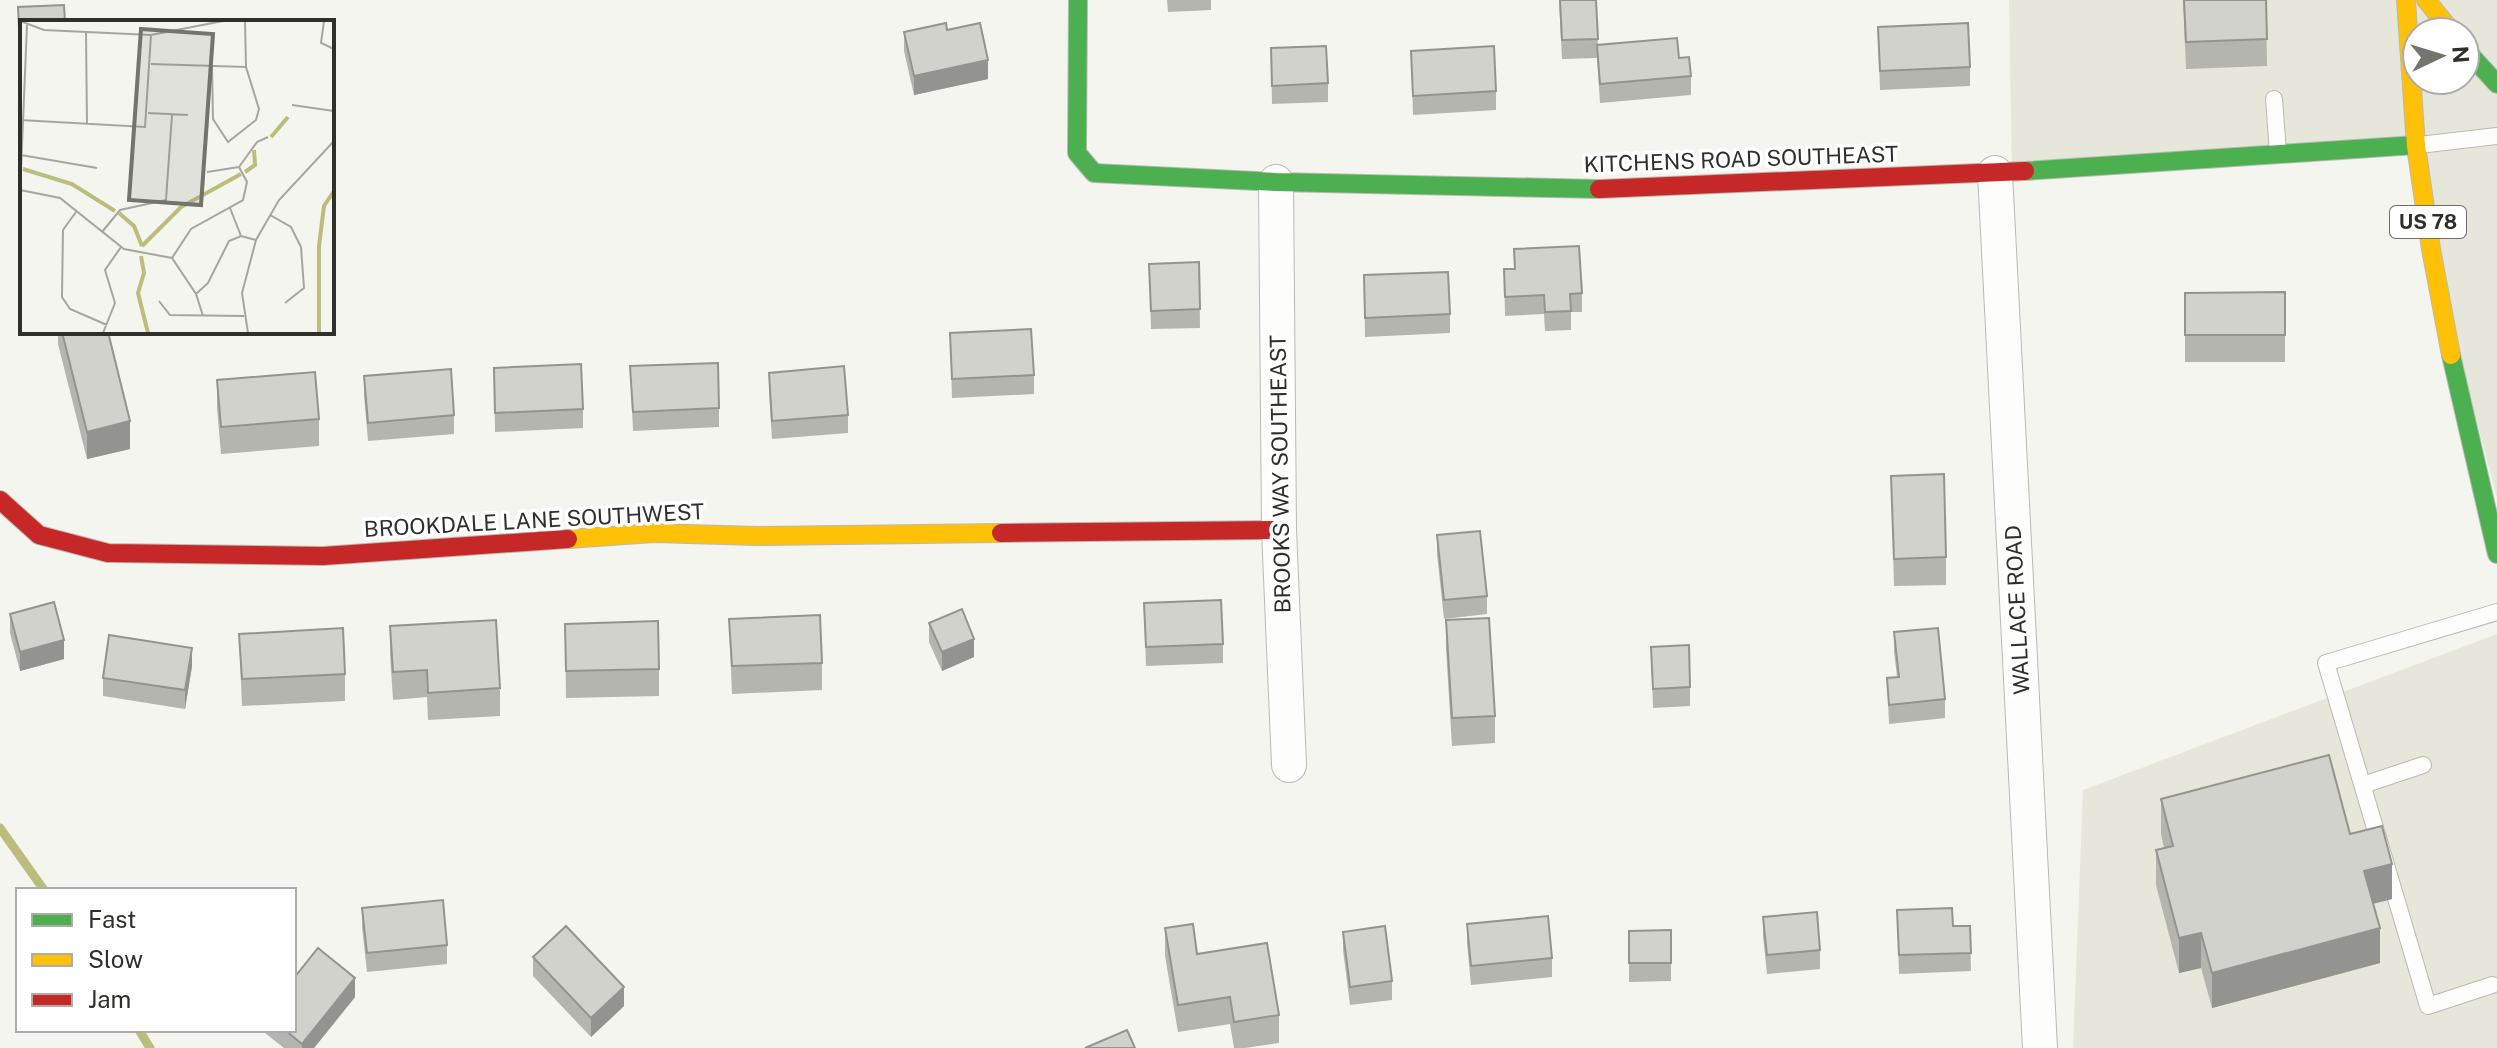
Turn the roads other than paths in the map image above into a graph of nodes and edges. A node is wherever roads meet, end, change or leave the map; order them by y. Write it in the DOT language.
graph roads {
  1 [pos="1078,0"];
  2 [pos="2406,0"];
  3 [pos="2426,0"];
  4 [pos="2439,16"];
  5 [pos="2481,66"];
  6 [pos="2497,84"];
  7 [pos="2274,99"];
  8 [pos="2497,136"];
  9 [pos="2416,145"];
  10 [pos="2278,154"];
  11 [pos="1995,173"];
  12 [pos="1276,182"];
  13 [pos="0,500"];
  14 [pos="1279,530"];
  15 [pos="2497,554"];
  16 [pos="2497,612"];
  17 [pos="1289,765"];
  18 [pos="2423,765"];
  19 [pos="2363,785"];
  20 [pos="2492,985"];
  21 [pos="2040,1048"];
  1 -- 12 [label="street, KITCHENS ROAD SOUTHEAST"];
  2 -- 9 [label="street, US 78"];
  3 -- 4 [label="street"];
  5 -- 6 [label="street"];
  7 -- 10 [label="lane"];
  8 -- 9 [label="lane"];
  9 -- 10 [label="street, KITCHENS ROAD SOUTHEAST"];
  9 -- 15 [label="street, US 78"];
  10 -- 11 [label="street, KITCHENS ROAD SOUTHEAST"];
  11 -- 12 [label="street, KITCHENS ROAD SOUTHEAST"];
  11 -- 21 [label="street, WALLACE ROAD"];
  12 -- 14 [label="street, BROOKS WAY SOUTHEAST"];
  13 -- 14 [label="street, BROOKDALE LANE SOUTHWEST"];
  14 -- 17 [label="street, BROOKS WAY SOUTHEAST"];
  16 -- 19 [label="lane"];
  18 -- 19 [label="lane"];
  19 -- 20 [label="lane"];
}
